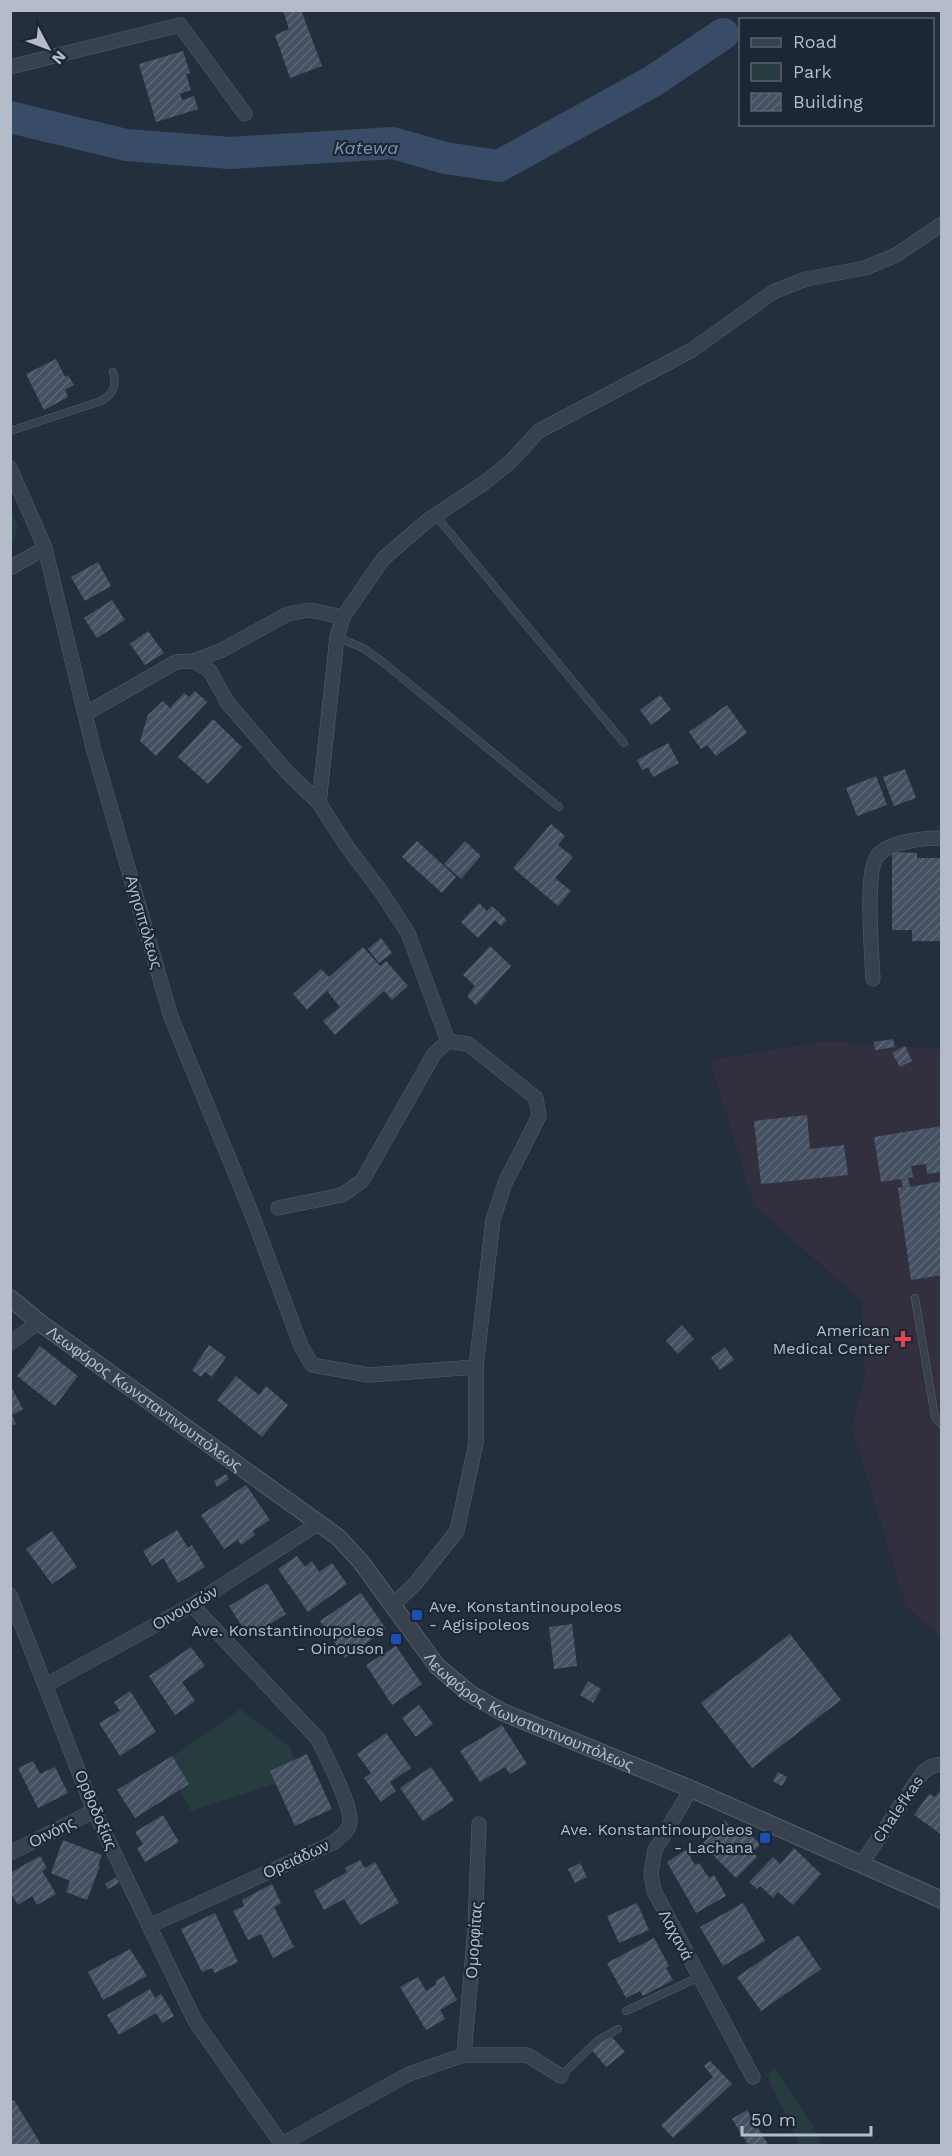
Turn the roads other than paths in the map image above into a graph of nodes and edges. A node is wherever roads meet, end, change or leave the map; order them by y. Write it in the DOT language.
graph roads {
  1 [pos="10,67"];
  2 [pos="245,114"];
  3 [pos="942,224"];
  4 [pos="113,372"];
  5 [pos="10,431"];
  6 [pos="10,468"];
  7 [pos="436,516"];
  8 [pos="45,548"];
  9 [pos="10,568"];
  10 [pos="343,617"];
  11 [pos="337,637"];
  12 [pos="194,661"];
  13 [pos="86,714"];
  14 [pos="624,743"];
  15 [pos="319,802"];
  16 [pos="559,807"];
  17 [pos="942,838"];
  18 [pos="873,979"];
  19 [pos="447,1041"];
  20 [pos="278,1208"];
  21 [pos="10,1298"];
  22 [pos="915,1298"];
  23 [pos="39,1322"];
  24 [pos="10,1342"];
  25 [pos="476,1367"];
  26 [pos="942,1425"];
  27 [pos="319,1523"];
  28 [pos="10,1595"];
  29 [pos="192,1605"];
  30 [pos="393,1605"];
  31 [pos="46,1685"];
  32 [pos="942,1764"];
  33 [pos="691,1789"];
  34 [pos="94,1811"];
  35 [pos="479,1824"];
  36 [pos="10,1853"];
  37 [pos="862,1863"];
  38 [pos="942,1900"];
  39 [pos="149,1926"];
  40 [pos="699,1977"];
  41 [pos="626,2011"];
  42 [pos="618,2029"];
  43 [pos="464,2055"];
  44 [pos="561,2076"];
  45 [pos="753,2077"];
  46 [pos="282,2145"];
  1 -- 2 [label="street"];
  3 -- 7 [label="street"];
  4 -- 5 [label="lane"];
  6 -- 8 [label="street, Αγησιπόλεως"];
  7 -- 10 [label="street"];
  7 -- 14 [label="lane"];
  8 -- 9 [label="street"];
  8 -- 13 [label="street, Αγησιπόλεως"];
  10 -- 11 [label="street"];
  10 -- 12 [label="street"];
  11 -- 15 [label="street"];
  11 -- 16 [label="lane"];
  12 -- 13 [label="street"];
  12 -- 15 [label="street"];
  13 -- 25 [label="street, Αγησιπόλεως"];
  15 -- 19 [label="street"];
  17 -- 18 [label="street"];
  19 -- 20 [label="street"];
  19 -- 25 [label="street"];
  21 -- 23 [label="street, Λεωφόρος Κωνσταντινουπόλεως"];
  22 -- 26 [label="lane"];
  23 -- 24 [label="street"];
  23 -- 27 [label="street, Λεωφόρος Κωνσταντινουπόλεως"];
  25 -- 30 [label="street"];
  27 -- 29 [label="street, Οινουσών"];
  27 -- 30 [label="street, Λεωφόρος Κωνσταντινουπόλεως"];
  28 -- 31 [label="street, Ορθοδοξίας"];
  29 -- 31 [label="street, Οινουσών"];
  29 -- 39 [label="street, Ορειάδων"];
  30 -- 33 [label="street, Λεωφόρος Κωνσταντινουπόλεως"];
  31 -- 34 [label="street, Ορθοδοξίας"];
  32 -- 37 [label="street, Chalefkas"];
  33 -- 37 [label="street, Λεωφόρος Κωνσταντινουπόλεως"];
  33 -- 40 [label="street, Λαχανά"];
  34 -- 36 [label="street, Οινόης"];
  34 -- 39 [label="street, Ορθοδοξίας"];
  35 -- 43 [label="street, Ομορφίτας"];
  37 -- 38 [label="street, Λεωφόρος Κωνσταντινουπόλεως"];
  39 -- 46 [label="street, Ορθοδοξίας"];
  40 -- 41 [label="lane"];
  40 -- 45 [label="street, Λαχανά"];
  42 -- 44 [label="lane"];
  43 -- 44 [label="street"];
  43 -- 46 [label="street"];
}
